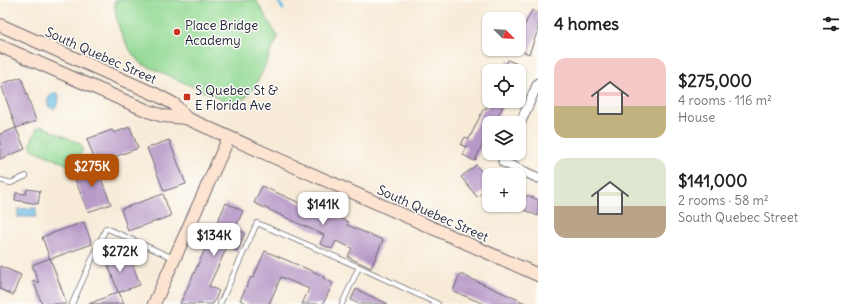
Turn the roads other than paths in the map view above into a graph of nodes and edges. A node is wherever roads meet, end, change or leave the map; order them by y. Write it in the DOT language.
graph roads {
  1 [pos="0,25"];
  2 [pos="0,46"];
  3 [pos="538,83"];
  4 [pos="523,116"];
  5 [pos="186,118"];
  6 [pos="229,137"];
  7 [pos="504,160"];
  8 [pos="26,176"];
  9 [pos="538,178"];
  10 [pos="0,180"];
  11 [pos="174,259"];
  12 [pos="359,267"];
  13 [pos="538,275"];
  14 [pos="72,304"];
  15 [pos="154,304"];
  16 [pos="220,304"];
  17 [pos="342,304"];
  18 [pos="438,304"];
  1 -- 5 [label="main road, South Quebec Street"];
  2 -- 5 [label="main road, South Quebec Street"];
  3 -- 4 [label="street"];
  5 -- 6 [label="main road, South Quebec Street"];
  6 -- 11 [label="main road"];
  6 -- 13 [label="main road, South Quebec Street"];
  7 -- 9 [label="street"];
  8 -- 10 [label="lane"];
  11 -- 14 [label="lane"];
  11 -- 15 [label="main road"];
  12 -- 16 [label="lane"];
  12 -- 17 [label="lane"];
  12 -- 18 [label="lane"];
}
